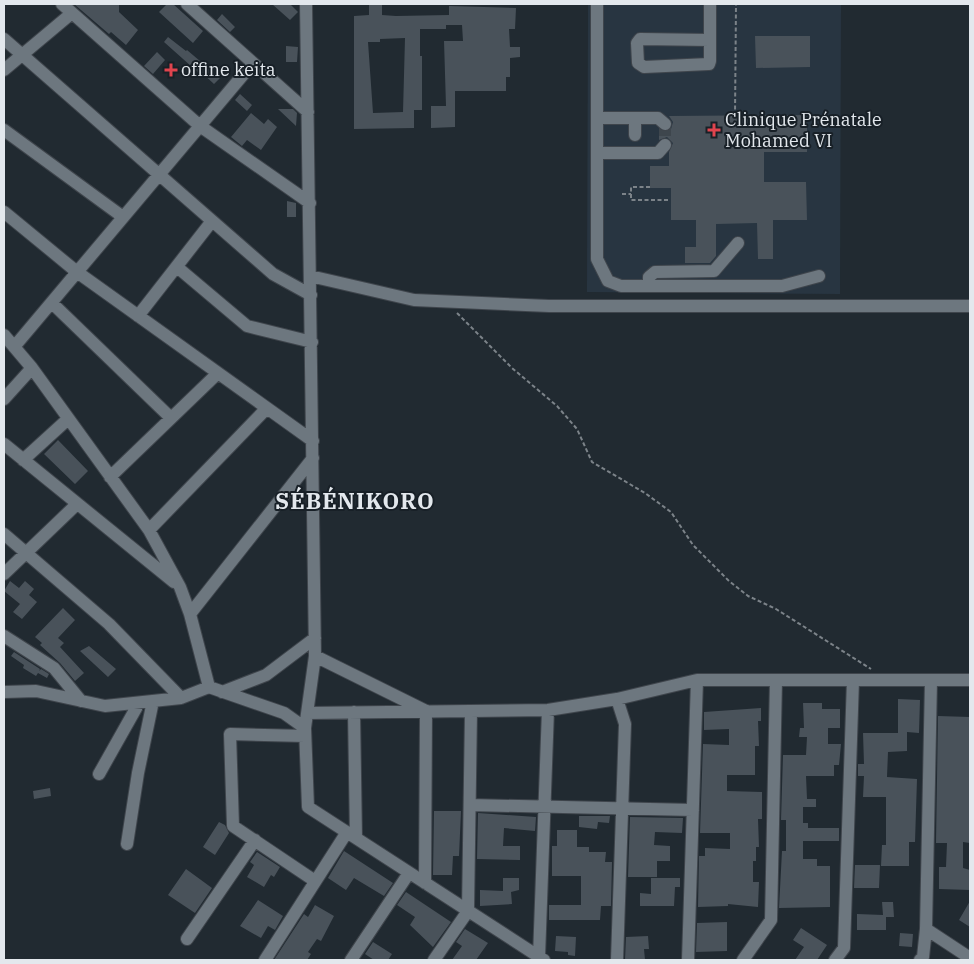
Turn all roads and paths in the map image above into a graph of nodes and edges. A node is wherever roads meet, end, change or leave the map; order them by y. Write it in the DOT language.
graph roads {
  1 [pos="62,4"];
  2 [pos="187,4"];
  3 [pos="306,4"];
  4 [pos="597,4"];
  5 [pos="710,4"];
  6 [pos="736,4"];
  7 [pos="72,13"];
  8 [pos="4,39"];
  9 [pos="710,40"];
  10 [pos="22,55"];
  11 [pos="253,63"];
  12 [pos="4,70"];
  13 [pos="308,112"];
  14 [pos="735,116"];
  15 [pos="597,118"];
  16 [pos="635,118"];
  17 [pos="665,124"];
  18 [pos="200,126"];
  19 [pos="4,130"];
  20 [pos="635,135"];
  21 [pos="665,145"];
  22 [pos="597,153"];
  23 [pos="159,175"];
  24 [pos="650,188"];
  25 [pos="622,194"];
  26 [pos="631,194"];
  27 [pos="670,200"];
  28 [pos="310,203"];
  29 [pos="4,212"];
  30 [pos="123,217"];
  31 [pos="212,221"];
  32 [pos="738,243"];
  33 [pos="176,267"];
  34 [pos="77,272"];
  35 [pos="310,276"];
  36 [pos="819,276"];
  37 [pos="649,286"];
  38 [pos="311,295"];
  39 [pos="447,302"];
  40 [pos="52,303"];
  41 [pos="970,306"];
  42 [pos="138,316"];
  43 [pos="4,336"];
  44 [pos="312,342"];
  45 [pos="14,347"];
  46 [pos="32,368"];
  47 [pos="218,373"];
  48 [pos="4,399"];
  49 [pos="267,408"];
  50 [pos="171,418"];
  51 [pos="68,419"];
  52 [pos="313,441"];
  53 [pos="4,444"];
  54 [pos="313,458"];
  55 [pos="23,460"];
  56 [pos="110,477"];
  57 [pos="78,504"];
  58 [pos="148,530"];
  59 [pos="4,534"];
  60 [pos="26,552"];
  61 [pos="4,574"];
  62 [pos="180,586"];
  63 [pos="190,614"];
  64 [pos="4,636"];
  65 [pos="315,638"];
  66 [pos="315,656"];
  67 [pos="697,680"];
  68 [pos="776,680"];
  69 [pos="853,680"];
  70 [pos="889,680"];
  71 [pos="931,680"];
  72 [pos="970,680"];
  73 [pos="209,687"];
  74 [pos="4,692"];
  75 [pos="222,692"];
  76 [pos="181,698"];
  77 [pos="617,699"];
  78 [pos="80,701"];
  79 [pos="153,701"];
  80 [pos="139,702"];
  81 [pos="548,710"];
  82 [pos="426,711"];
  83 [pos="471,711"];
  84 [pos="354,712"];
  85 [pos="307,713"];
  86 [pos="305,732"];
  87 [pos="99,774"];
  88 [pos="471,805"];
  89 [pos="546,807"];
  90 [pos="621,809"];
  91 [pos="693,810"];
  92 [pos="351,835"];
  93 [pos="254,840"];
  94 [pos="127,844"];
  95 [pos="409,872"];
  96 [pos="315,882"];
  97 [pos="425,883"];
  98 [pos="468,911"];
  99 [pos="926,929"];
  100 [pos="187,939"];
  101 [pos="536,958"];
  102 [pos="970,958"];
  103 [pos="265,960"];
  104 [pos="351,960"];
  105 [pos="434,960"];
  106 [pos="617,960"];
  107 [pos="688,960"];
  108 [pos="743,960"];
  109 [pos="835,960"];
  110 [pos="920,960"];
  1 -- 7 [label="street"];
  2 -- 11 [label="street"];
  3 -- 13 [label="street"];
  4 -- 15 [label="street"];
  5 -- 9 [label="street"];
  6 -- 14 [label="path"];
  7 -- 10 [label="street"];
  7 -- 18 [label="street"];
  8 -- 10 [label="street"];
  9 -- 9 [label="street"];
  10 -- 12 [label="street"];
  10 -- 23 [label="street"];
  11 -- 13 [label="street"];
  11 -- 18 [label="street"];
  13 -- 28 [label="street"];
  15 -- 16 [label="street"];
  15 -- 22 [label="street"];
  16 -- 17 [label="street"];
  16 -- 20 [label="street"];
  18 -- 23 [label="street"];
  18 -- 28 [label="street"];
  19 -- 30 [label="street"];
  21 -- 22 [label="street"];
  22 -- 37 [label="street"];
  23 -- 30 [label="street"];
  23 -- 31 [label="street"];
  24 -- 26 [label="path"];
  25 -- 26 [label="path"];
  26 -- 27 [label="path"];
  28 -- 35 [label="street"];
  29 -- 34 [label="street"];
  30 -- 34 [label="street"];
  31 -- 33 [label="street"];
  31 -- 38 [label="street"];
  32 -- 37 [label="street"];
  33 -- 42 [label="street"];
  33 -- 44 [label="street"];
  34 -- 40 [label="street"];
  34 -- 42 [label="street"];
  35 -- 38 [label="street"];
  35 -- 39 [label="street"];
  36 -- 37 [label="street"];
  38 -- 44 [label="street"];
  39 -- 41 [label="street"];
  39 -- 70 [label="path"];
  40 -- 45 [label="street"];
  40 -- 50 [label="street"];
  42 -- 47 [label="street"];
  43 -- 45 [label="street"];
  44 -- 52 [label="street"];
  45 -- 46 [label="street"];
  46 -- 48 [label="street"];
  46 -- 51 [label="street"];
  47 -- 49 [label="street"];
  47 -- 50 [label="street"];
  49 -- 52 [label="street"];
  49 -- 58 [label="street"];
  50 -- 56 [label="street"];
  51 -- 55 [label="street"];
  51 -- 56 [label="street"];
  52 -- 54 [label="street"];
  53 -- 55 [label="street"];
  54 -- 63 [label="street"];
  54 -- 65 [label="street"];
  55 -- 57 [label="street"];
  56 -- 58 [label="street"];
  57 -- 60 [label="street"];
  57 -- 62 [label="street"];
  58 -- 62 [label="street"];
  59 -- 60 [label="street"];
  60 -- 61 [label="street"];
  60 -- 76 [label="street"];
  62 -- 63 [label="street"];
  63 -- 73 [label="street"];
  64 -- 78 [label="street"];
  65 -- 66 [label="street"];
  65 -- 75 [label="street"];
  66 -- 82 [label="street"];
  66 -- 85 [label="street"];
  67 -- 68 [label="street"];
  67 -- 77 [label="street"];
  67 -- 91 [label="street"];
  68 -- 69 [label="street"];
  68 -- 108 [label="street"];
  69 -- 70 [label="street"];
  69 -- 109 [label="street"];
  70 -- 71 [label="street"];
  71 -- 72 [label="street"];
  71 -- 99 [label="street"];
  73 -- 75 [label="street"];
  73 -- 76 [label="street"];
  74 -- 78 [label="street"];
  75 -- 86 [label="street"];
  76 -- 79 [label="street"];
  77 -- 81 [label="street"];
  77 -- 90 [label="street"];
  78 -- 80 [label="street"];
  79 -- 80 [label="street"];
  79 -- 94 [label="street"];
  80 -- 87 [label="street"];
  81 -- 83 [label="street"];
  81 -- 89 [label="street"];
  82 -- 83 [label="street"];
  82 -- 84 [label="street"];
  82 -- 97 [label="street"];
  83 -- 88 [label="street"];
  84 -- 85 [label="street"];
  84 -- 92 [label="street"];
  85 -- 86 [label="street"];
  86 -- 92 [label="street"];
  86 -- 93 [label="street"];
  88 -- 89 [label="street"];
  88 -- 98 [label="street"];
  89 -- 90 [label="street"];
  89 -- 101 [label="street"];
  90 -- 91 [label="street"];
  90 -- 106 [label="street"];
  91 -- 107 [label="street"];
  92 -- 95 [label="street"];
  92 -- 96 [label="street"];
  93 -- 96 [label="street"];
  93 -- 100 [label="street"];
  95 -- 97 [label="street"];
  95 -- 104 [label="street"];
  96 -- 103 [label="street"];
  97 -- 98 [label="street"];
  98 -- 101 [label="street"];
  98 -- 105 [label="street"];
  99 -- 102 [label="street"];
  99 -- 110 [label="street"];
}
